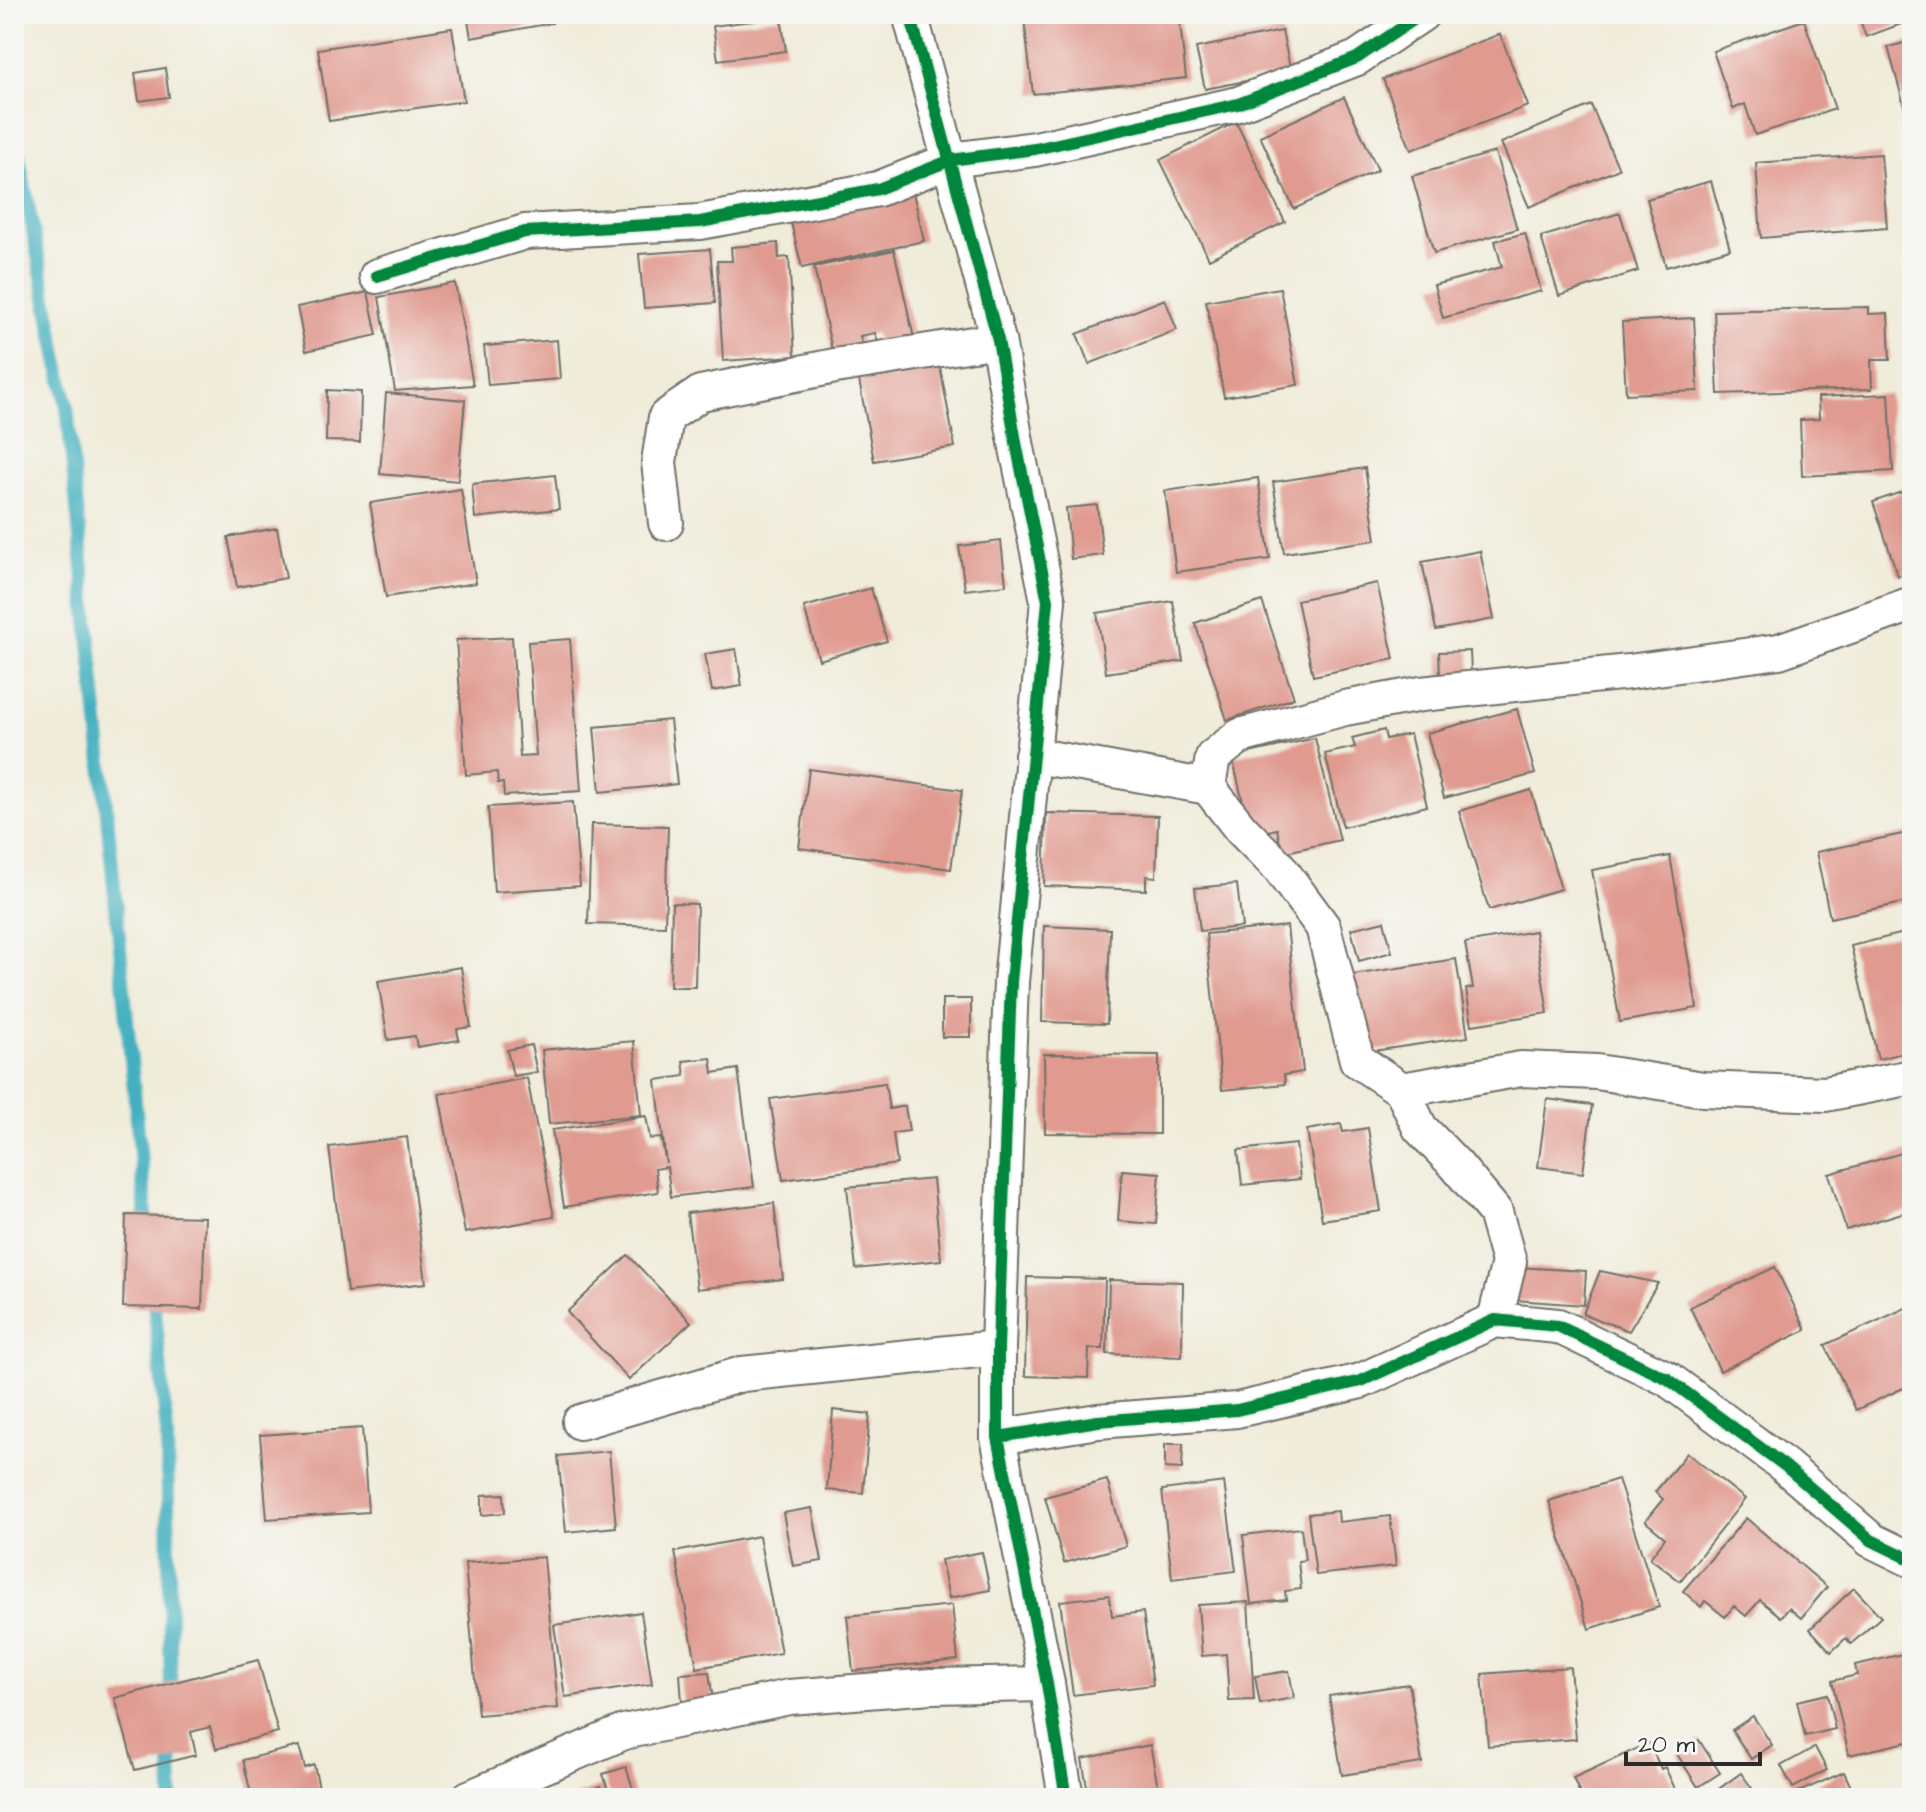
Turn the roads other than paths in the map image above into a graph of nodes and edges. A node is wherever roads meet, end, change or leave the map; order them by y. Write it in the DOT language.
graph roads {
  1 [pos="910,14"];
  2 [pos="1422,14"];
  3 [pos="951,160"];
  4 [pos="377,276"];
  5 [pos="998,340"];
  6 [pos="666,523"];
  7 [pos="1912,604"];
  8 [pos="1032,755"];
  9 [pos="1208,787"];
  10 [pos="1912,1077"];
  11 [pos="1402,1090"];
  12 [pos="1495,1320"];
  13 [pos="998,1348"];
  14 [pos="580,1422"];
  15 [pos="998,1437"];
  16 [pos="1912,1560"];
  17 [pos="1047,1684"];
  18 [pos="469,1798"];
  19 [pos="1066,1798"];
  1 -- 3 [label="street"];
  2 -- 3 [label="street"];
  3 -- 4 [label="street"];
  3 -- 5 [label="street"];
  5 -- 6 [label="street"];
  5 -- 8 [label="street"];
  7 -- 9 [label="street"];
  8 -- 9 [label="street"];
  8 -- 13 [label="street"];
  9 -- 11 [label="street"];
  10 -- 11 [label="street"];
  11 -- 12 [label="street"];
  12 -- 15 [label="street"];
  12 -- 16 [label="street"];
  13 -- 14 [label="street"];
  13 -- 15 [label="street"];
  15 -- 17 [label="street"];
  17 -- 18 [label="street"];
  17 -- 19 [label="street"];
}
